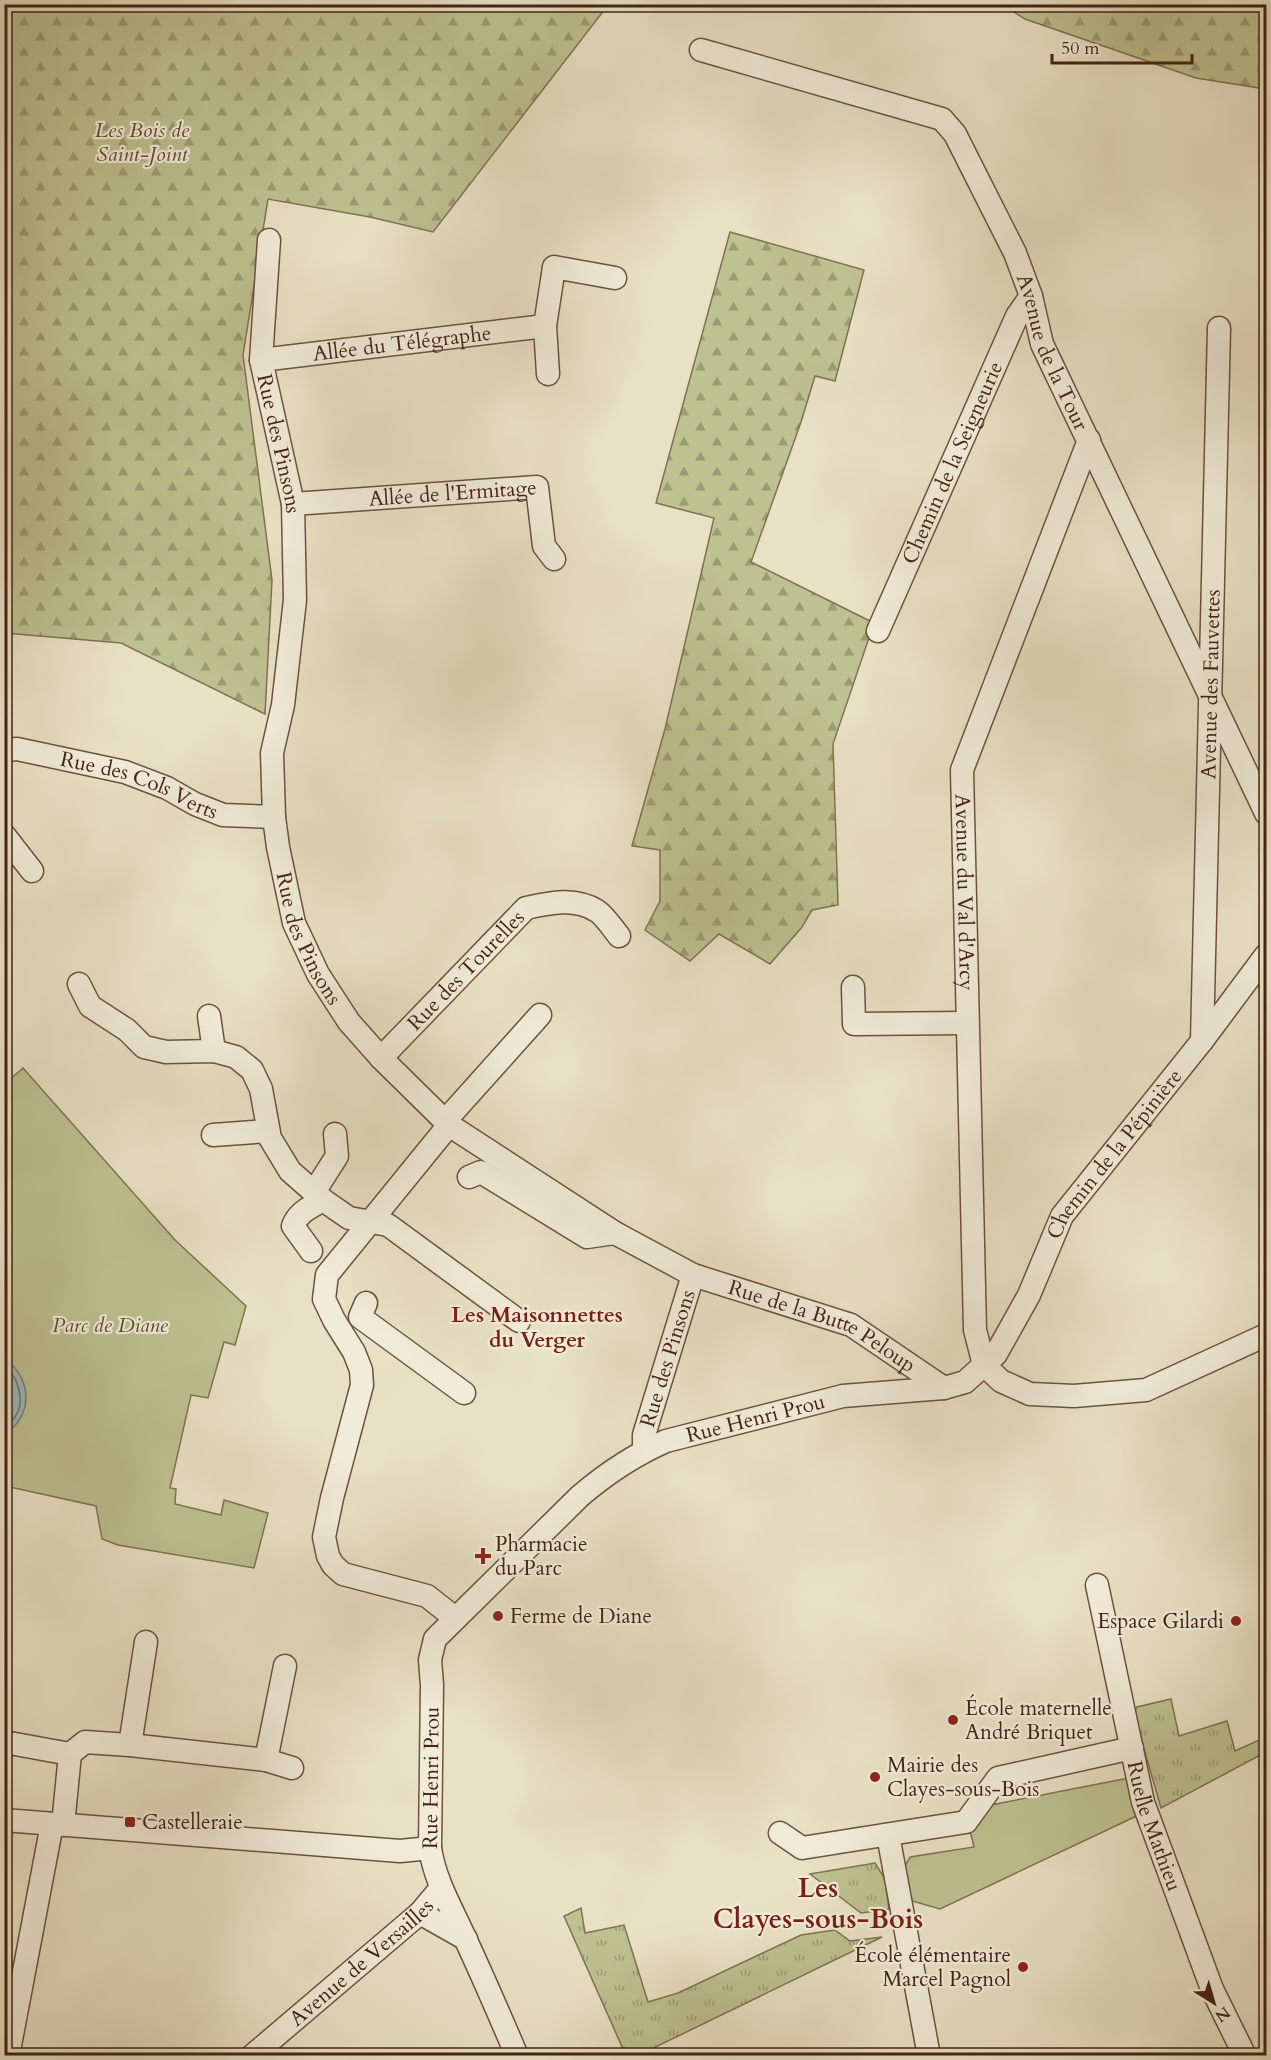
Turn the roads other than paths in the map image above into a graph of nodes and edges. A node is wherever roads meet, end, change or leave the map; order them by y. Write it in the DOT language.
graph roads {
  1 [pos="701,50"];
  2 [pos="269,240"];
  3 [pos="615,278"];
  4 [pos="1031,296"];
  5 [pos="545,326"];
  6 [pos="1219,328"];
  7 [pos="261,360"];
  8 [pos="548,374"];
  9 [pos="1089,440"];
  10 [pos="293,504"];
  11 [pos="554,559"];
  12 [pos="878,631"];
  13 [pos="1210,695"];
  14 [pos="4,750"];
  15 [pos="1266,813"];
  16 [pos="274,817"];
  17 [pos="4,835"];
  18 [pos="32,871"];
  19 [pos="619,936"];
  20 [pos="1266,955"];
  21 [pos="79,984"];
  22 [pos="852,987"];
  23 [pos="540,1015"];
  24 [pos="209,1016"];
  25 [pos="967,1023"];
  26 [pos="1202,1041"];
  27 [pos="214,1051"];
  28 [pos="381,1058"];
  29 [pos="447,1123"];
  30 [pos="268,1131"];
  31 [pos="335,1134"];
  32 [pos="213,1135"];
  33 [pos="469,1177"];
  34 [pos="319,1196"];
  35 [pos="371,1221"];
  36 [pos="615,1233"];
  37 [pos="311,1251"];
  38 [pos="693,1275"];
  39 [pos="366,1303"];
  40 [pos="519,1321"];
  41 [pos="1266,1335"];
  42 [pos="984,1365"];
  43 [pos="944,1388"];
  44 [pos="464,1393"];
  45 [pos="644,1451"];
  46 [pos="1097,1585"];
  47 [pos="455,1618"];
  48 [pos="146,1642"];
  49 [pos="285,1666"];
  50 [pos="4,1742"];
  51 [pos="130,1745"];
  52 [pos="1132,1748"];
  53 [pos="70,1754"];
  54 [pos="266,1760"];
  55 [pos="292,1768"];
  56 [pos="4,1820"];
  57 [pos="58,1825"];
  58 [pos="780,1833"];
  59 [pos="888,1835"];
  60 [pos="430,1848"];
  61 [pos="441,1888"];
  62 [pos="420,1913"];
  63 [pos="466,1939"];
  64 [pos="8,2055"];
  65 [pos="252,2055"];
  66 [pos="517,2055"];
  67 [pos="929,2055"];
  68 [pos="1245,2055"];
  1 -- 4 [label="street, Avenue de la Tour"];
  2 -- 7 [label="street, Rue des Pinsons"];
  3 -- 5 [label="street"];
  4 -- 9 [label="street, Avenue de la Tour"];
  4 -- 12 [label="street, Chemin de la Seigneurie"];
  5 -- 7 [label="street, Allée du Télégraphe"];
  5 -- 8 [label="street"];
  6 -- 13 [label="street, Avenue des Fauvettes"];
  7 -- 10 [label="street, Rue des Pinsons"];
  9 -- 13 [label="street, Avenue de la Tour"];
  9 -- 25 [label="street, Avenue du Val d'Arcy"];
  10 -- 11 [label="street, Allée de l'Ermitage"];
  10 -- 16 [label="street, Rue des Pinsons"];
  13 -- 15 [label="street, Avenue de la Tour"];
  13 -- 26 [label="street, Avenue des Fauvettes"];
  14 -- 16 [label="street, Rue des Cols Verts"];
  16 -- 28 [label="street, Rue des Pinsons"];
  17 -- 18 [label="street"];
  19 -- 28 [label="street, Rue des Tourelles"];
  20 -- 26 [label="street, Chemin de la Pépinière"];
  21 -- 27 [label="street"];
  22 -- 25 [label="street"];
  23 -- 29 [label="street"];
  24 -- 27 [label="street"];
  25 -- 42 [label="street, Avenue du Val d'Arcy"];
  26 -- 42 [label="street, Chemin de la Pépinière"];
  27 -- 30 [label="street"];
  28 -- 29 [label="street, Rue des Pinsons"];
  29 -- 35 [label="street"];
  29 -- 36 [label="street, Rue des Pinsons"];
  30 -- 32 [label="street"];
  30 -- 34 [label="street"];
  31 -- 34 [label="street"];
  33 -- 36 [label="street"];
  34 -- 35 [label="street"];
  34 -- 37 [label="street"];
  35 -- 40 [label="street"];
  35 -- 47 [label="street"];
  36 -- 38 [label="street, Rue des Pinsons"];
  38 -- 43 [label="street, Rue de la Butte Peloup"];
  38 -- 45 [label="street, Rue des Pinsons"];
  39 -- 44 [label="street"];
  41 -- 42 [label="street"];
  42 -- 43 [label="street, Rue Henri Prou"];
  43 -- 45 [label="street, Rue Henri Prou"];
  45 -- 47 [label="street, Rue Henri Prou"];
  46 -- 52 [label="street, Ruelle Mathieu"];
  47 -- 60 [label="street, Rue Henri Prou"];
  48 -- 51 [label="street"];
  49 -- 54 [label="street"];
  50 -- 53 [label="street"];
  51 -- 53 [label="street"];
  51 -- 54 [label="street"];
  52 -- 59 [label="street"];
  52 -- 68 [label="street, Ruelle Mathieu"];
  53 -- 57 [label="street"];
  54 -- 55 [label="street"];
  56 -- 57 [label="street"];
  57 -- 60 [label="street"];
  57 -- 64 [label="street"];
  58 -- 59 [label="street"];
  59 -- 67 [label="street"];
  60 -- 61 [label="street, Rue Henri Prou"];
  61 -- 62 [label="street, Avenue de Versailles"];
  61 -- 63 [label="street, Rue Henri Prou"];
  62 -- 63 [label="street"];
  62 -- 65 [label="street, Avenue de Versailles"];
  63 -- 66 [label="street, Rue Henri Prou"];
}
